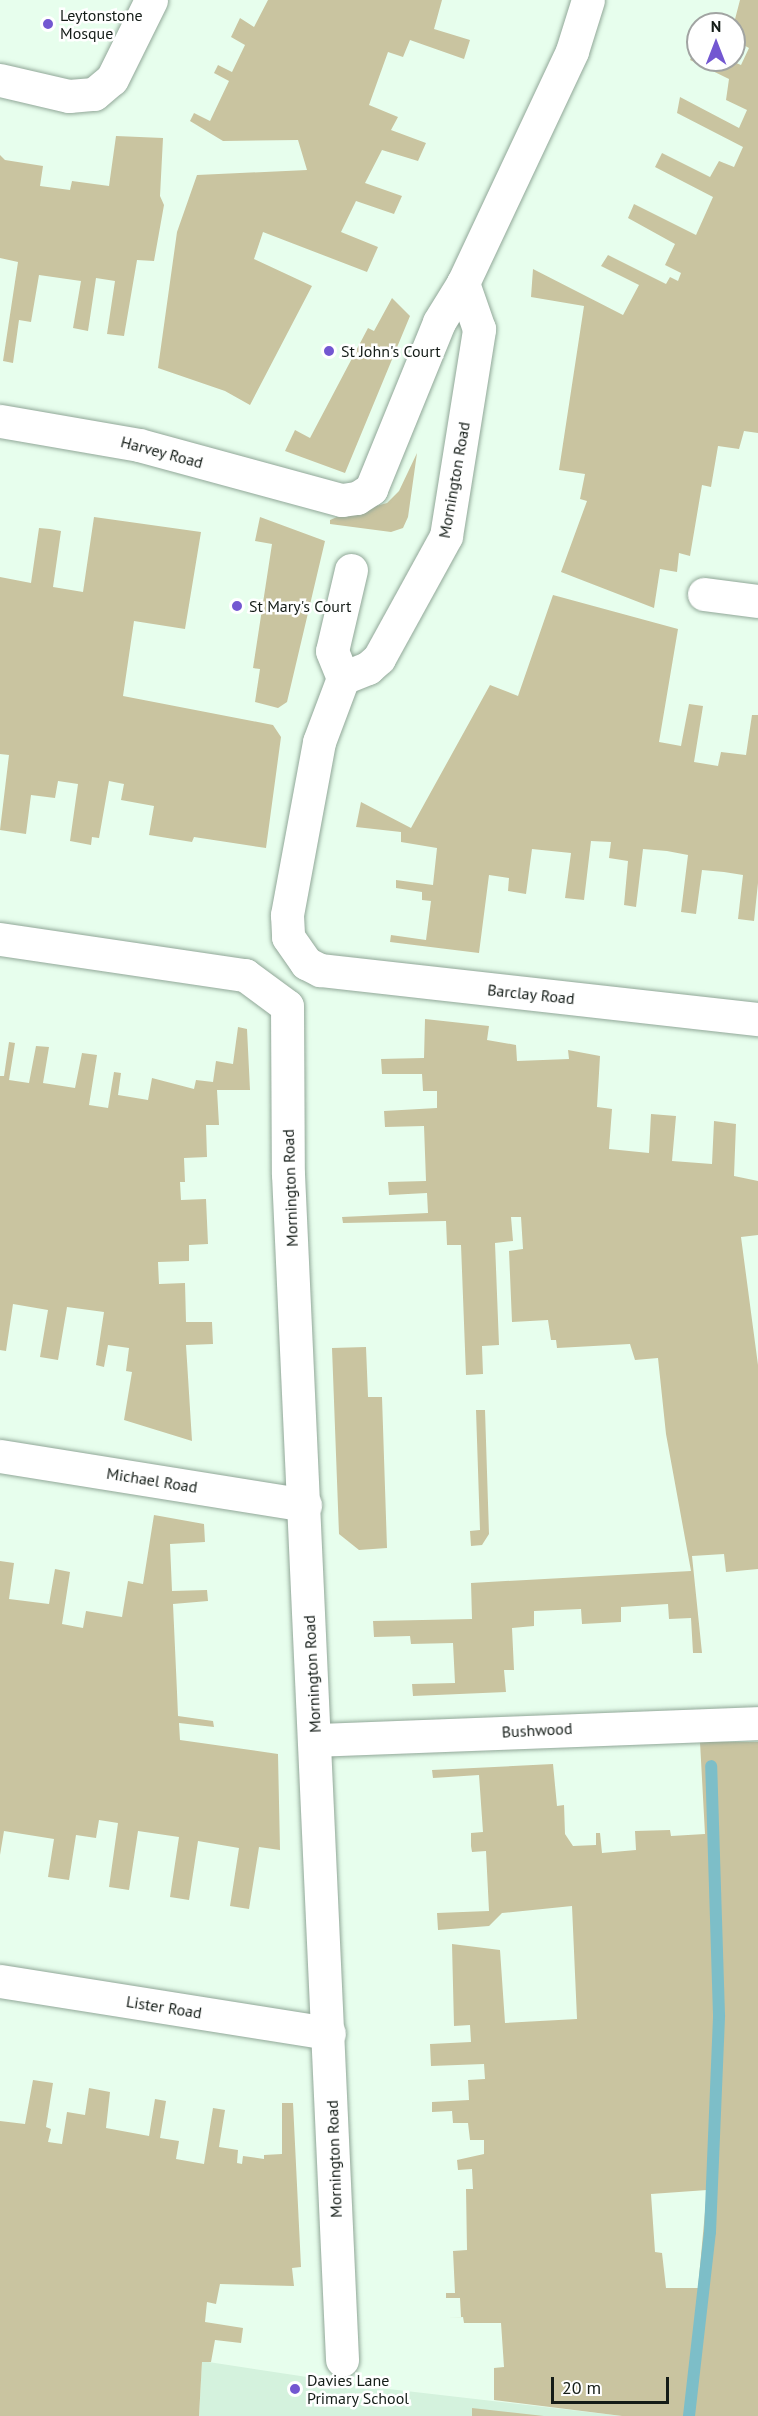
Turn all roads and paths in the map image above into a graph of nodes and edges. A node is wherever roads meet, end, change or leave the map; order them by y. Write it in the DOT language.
graph roads {
  1 [pos="151,0"];
  2 [pos="588,0"];
  3 [pos="0,80"];
  4 [pos="463,283"];
  5 [pos="0,421"];
  6 [pos="351,570"];
  7 [pos="704,594"];
  8 [pos="758,602"];
  9 [pos="343,678"];
  10 [pos="0,939"];
  11 [pos="758,1019"];
  12 [pos="0,1456"];
  13 [pos="305,1505"];
  14 [pos="758,1723"];
  15 [pos="316,1740"];
  16 [pos="0,1981"];
  17 [pos="329,2033"];
  18 [pos="342,2360"];
  1 -- 3 [label="street"];
  2 -- 4 [label="street"];
  4 -- 5 [label="street, Harvey Road"];
  4 -- 9 [label="street, Mornington Road"];
  6 -- 9 [label="street"];
  7 -- 8 [label="street"];
  9 -- 11 [label="street, Barclay Road"];
  10 -- 13 [label="street, Mornington Road"];
  12 -- 13 [label="street, Michael Road"];
  13 -- 15 [label="street, Mornington Road"];
  14 -- 15 [label="street, Bushwood"];
  15 -- 17 [label="street, Mornington Road"];
  16 -- 17 [label="street, Lister Road"];
  17 -- 18 [label="street, Mornington Road"];
}
